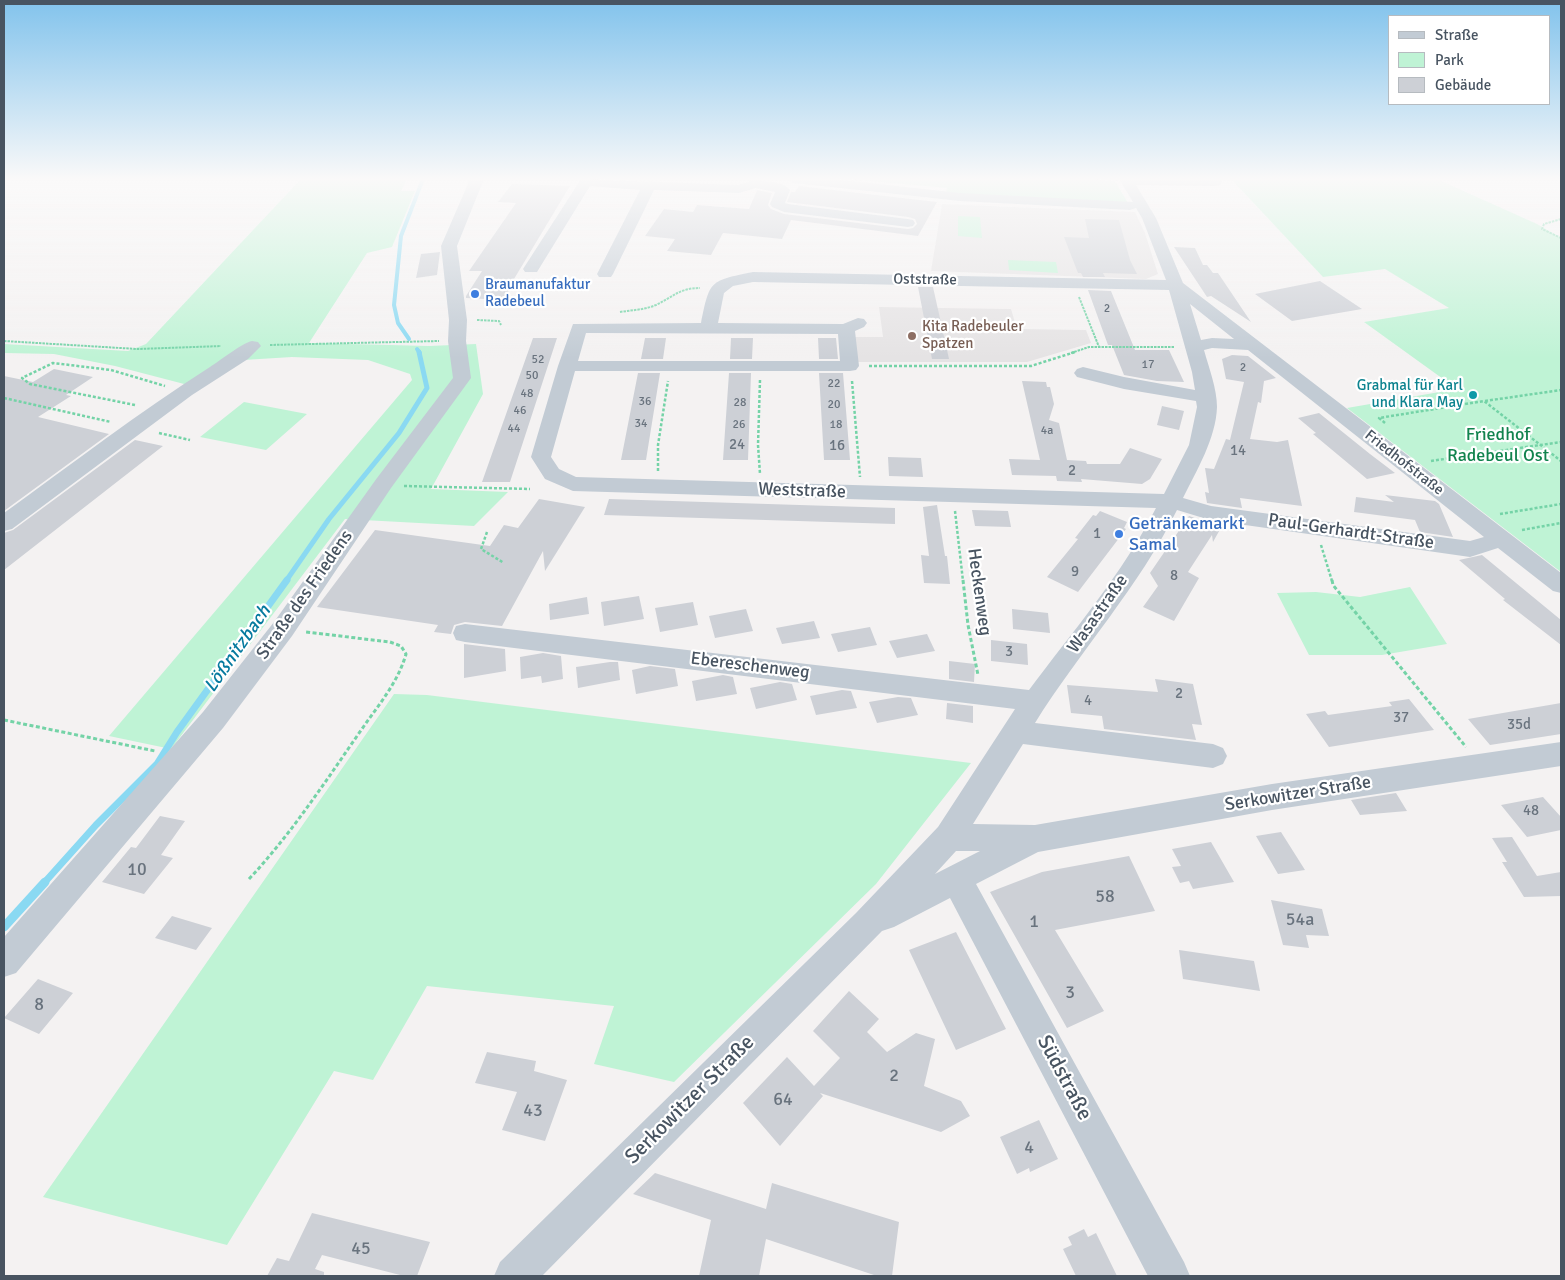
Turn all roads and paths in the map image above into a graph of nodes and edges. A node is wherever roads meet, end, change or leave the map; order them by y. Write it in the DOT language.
graph roads {
  1 [pos="452,239"];
  2 [pos="551,239"];
  3 [pos="623,239"];
  4 [pos="1157,239"];
  5 [pos="532,269"];
  6 [pos="605,274"];
  7 [pos="1073,283"];
  8 [pos="1176,285"];
  9 [pos="719,289"];
  10 [pos="458,320"];
  11 [pos="501,325"];
  12 [pos="587,328"];
  13 [pos="708,329"];
  14 [pos="4,341"];
  15 [pos="457,341"];
  16 [pos="1252,345"];
  17 [pos="252,346"];
  18 [pos="1099,347"];
  19 [pos="1194,347"];
  20 [pos="566,366"];
  21 [pos="670,366"];
  22 [pos="760,366"];
  23 [pos="850,366"];
  24 [pos="1082,373"];
  25 [pos="1561,390"];
  26 [pos="185,391"];
  27 [pos="1205,397"];
  28 [pos="4,398"];
  29 [pos="1484,401"];
  30 [pos="160,410"];
  31 [pos="1387,424"];
  32 [pos="136,428"];
  33 [pos="190,440"];
  34 [pos="1561,442"];
  35 [pos="1542,446"];
  36 [pos="1416,461"];
  37 [pos="1561,461"];
  38 [pos="1431,462"];
  39 [pos="1438,467"];
  40 [pos="384,483"];
  41 [pos="658,487"];
  42 [pos="530,489"];
  43 [pos="761,490"];
  44 [pos="861,492"];
  45 [pos="953,495"];
  46 [pos="1170,501"];
  47 [pos="1561,504"];
  48 [pos="1561,523"];
  49 [pos="4,524"];
  50 [pos="1315,527"];
  51 [pos="1504,529"];
  52 [pos="487,532"];
  53 [pos="1526,536"];
  54 [pos="504,563"];
  55 [pos="1561,585"];
  56 [pos="283,629"];
  57 [pos="465,633"];
  58 [pos="980,693"];
  59 [pos="1035,701"];
  60 [pos="4,720"];
  61 [pos="1016,732"];
  62 [pos="157,752"];
  63 [pos="1561,754"];
  64 [pos="1213,756"];
  65 [pos="1482,767"];
  66 [pos="949,837"];
  67 [pos="1035,839"];
  68 [pos="249,879"];
  69 [pos="957,879"];
  70 [pos="867,924"];
  71 [pos="4,961"];
  72 [pos="514,1276"];
  73 [pos="1170,1276"];
  1 -- 10 [label="street, Straße des Friedens"];
  2 -- 5 [label="street"];
  3 -- 6 [label="street"];
  4 -- 8 [label="street, Wasastraße"];
  7 -- 8 [label="street, Oststraße"];
  7 -- 9 [label="street, Oststraße"];
  7 -- 18 [label="path"];
  8 -- 16 [label="street, Friedhofstraße"];
  8 -- 19 [label="street, Wasastraße"];
  9 -- 12 [label="path"];
  9 -- 13 [label="street"];
  10 -- 11 [label="path"];
  10 -- 15 [label="street, Straße des Friedens"];
  12 -- 13 [label="street"];
  12 -- 20 [label="street, Weststraße"];
  13 -- 23 [label="street"];
  14 -- 17 [label="path"];
  15 -- 17 [label="path"];
  15 -- 40 [label="street, Straße des Friedens"];
  16 -- 19 [label="street"];
  16 -- 36 [label="street, Friedhofstraße"];
  17 -- 26 [label="street"];
  18 -- 19 [label="path"];
  18 -- 23 [label="path"];
  19 -- 27 [label="street, Wasastraße"];
  20 -- 21 [label="street"];
  20 -- 41 [label="street, Weststraße"];
  21 -- 22 [label="street"];
  21 -- 41 [label="path"];
  22 -- 23 [label="street"];
  22 -- 43 [label="path"];
  23 -- 44 [label="path"];
  24 -- 27 [label="street"];
  25 -- 29 [label="path"];
  26 -- 30 [label="street"];
  26 -- 30 [label="path"];
  27 -- 46 [label="street, Wasastraße"];
  28 -- 32 [label="path"];
  29 -- 31 [label="path"];
  29 -- 35 [label="path"];
  30 -- 32 [label="street"];
  32 -- 33 [label="path"];
  32 -- 49 [label="street"];
  34 -- 35 [label="path"];
  35 -- 37 [label="path"];
  35 -- 38 [label="path"];
  36 -- 38 [label="path"];
  36 -- 38 [label="path"];
  36 -- 51 [label="street, Friedhofstraße"];
  38 -- 39 [label="path"];
  40 -- 42 [label="path"];
  40 -- 56 [label="street, Straße des Friedens"];
  41 -- 43 [label="street, Weststraße"];
  43 -- 44 [label="street, Weststraße"];
  44 -- 45 [label="street, Weststraße"];
  45 -- 46 [label="street, Weststraße"];
  45 -- 58 [label="path, Heckenweg"];
  46 -- 50 [label="street, Paul-Gerhardt-Straße"];
  46 -- 59 [label="street, Wasastraße"];
  47 -- 51 [label="path"];
  48 -- 53 [label="path"];
  50 -- 51 [label="street, Paul-Gerhardt-Straße"];
  50 -- 65 [label="path"];
  51 -- 55 [label="street, Friedhofstraße"];
  52 -- 54 [label="path"];
  56 -- 68 [label="path"];
  56 -- 71 [label="street, Straße des Friedens"];
  57 -- 58 [label="street, Ebereschenweg"];
  58 -- 59 [label="street, Ebereschenweg"];
  59 -- 61 [label="street, Wasastraße"];
  60 -- 62 [label="path"];
  61 -- 64 [label="street"];
  61 -- 66 [label="street, Wasastraße"];
  63 -- 65 [label="street, Serkowitzer Straße"];
  65 -- 67 [label="street, Serkowitzer Straße"];
  66 -- 67 [label="street, Serkowitzer Straße"];
  66 -- 70 [label="street, Serkowitzer Straße"];
  67 -- 69 [label="street, Serkowitzer Straße"];
  69 -- 70 [label="street, Serkowitzer Straße"];
  69 -- 73 [label="street, Südstraße"];
  70 -- 72 [label="street, Serkowitzer Straße"];
}
